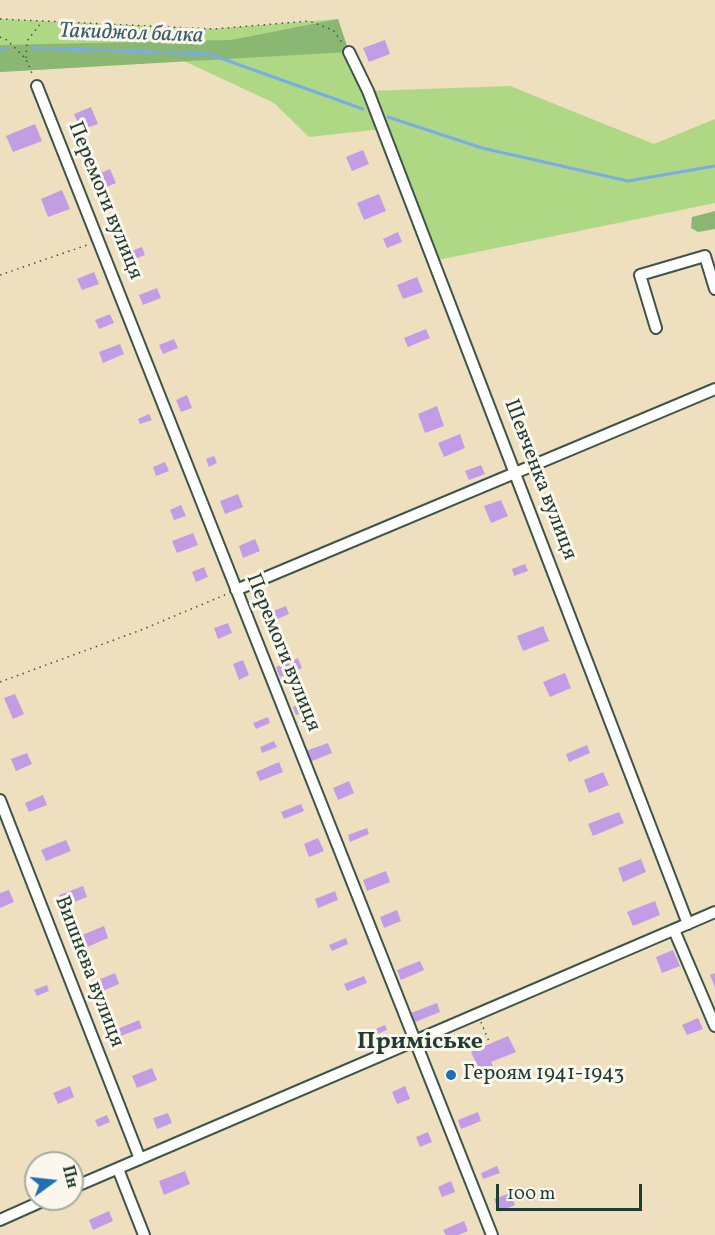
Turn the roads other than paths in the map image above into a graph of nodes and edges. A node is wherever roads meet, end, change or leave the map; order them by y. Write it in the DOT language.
graph roads {
  1 [pos="349,52"];
  2 [pos="37,86"];
  3 [pos="715,289"];
  4 [pos="656,328"];
  5 [pos="715,389"];
  6 [pos="514,471"];
  7 [pos="236,590"];
  8 [pos="0,800"];
  9 [pos="715,912"];
  10 [pos="688,924"];
  11 [pos="674,930"];
  12 [pos="715,1026"];
  13 [pos="414,1042"];
  14 [pos="140,1159"];
  15 [pos="118,1169"];
  16 [pos="84,1183"];
  17 [pos="24,1209"];
  18 [pos="0,1220"];
  19 [pos="144,1235"];
  20 [pos="492,1235"];
  1 -- 6 [label="street, Шевченка вулиця"];
  2 -- 7 [label="street, Перемоги вулиця"];
  3 -- 4 [label="street"];
  5 -- 6 [label="street"];
  6 -- 7 [label="street"];
  6 -- 10 [label="street, Шевченка вулиця"];
  7 -- 13 [label="street, Перемоги вулиця"];
  8 -- 14 [label="street, Вишнева вулиця"];
  9 -- 10 [label="street"];
  10 -- 11 [label="street"];
  11 -- 12 [label="street"];
  11 -- 13 [label="street"];
  13 -- 14 [label="street"];
  13 -- 20 [label="street, Перемоги вулиця"];
  14 -- 15 [label="street"];
  15 -- 16 [label="street"];
  15 -- 19 [label="street"];
  17 -- 18 [label="street"];
}
